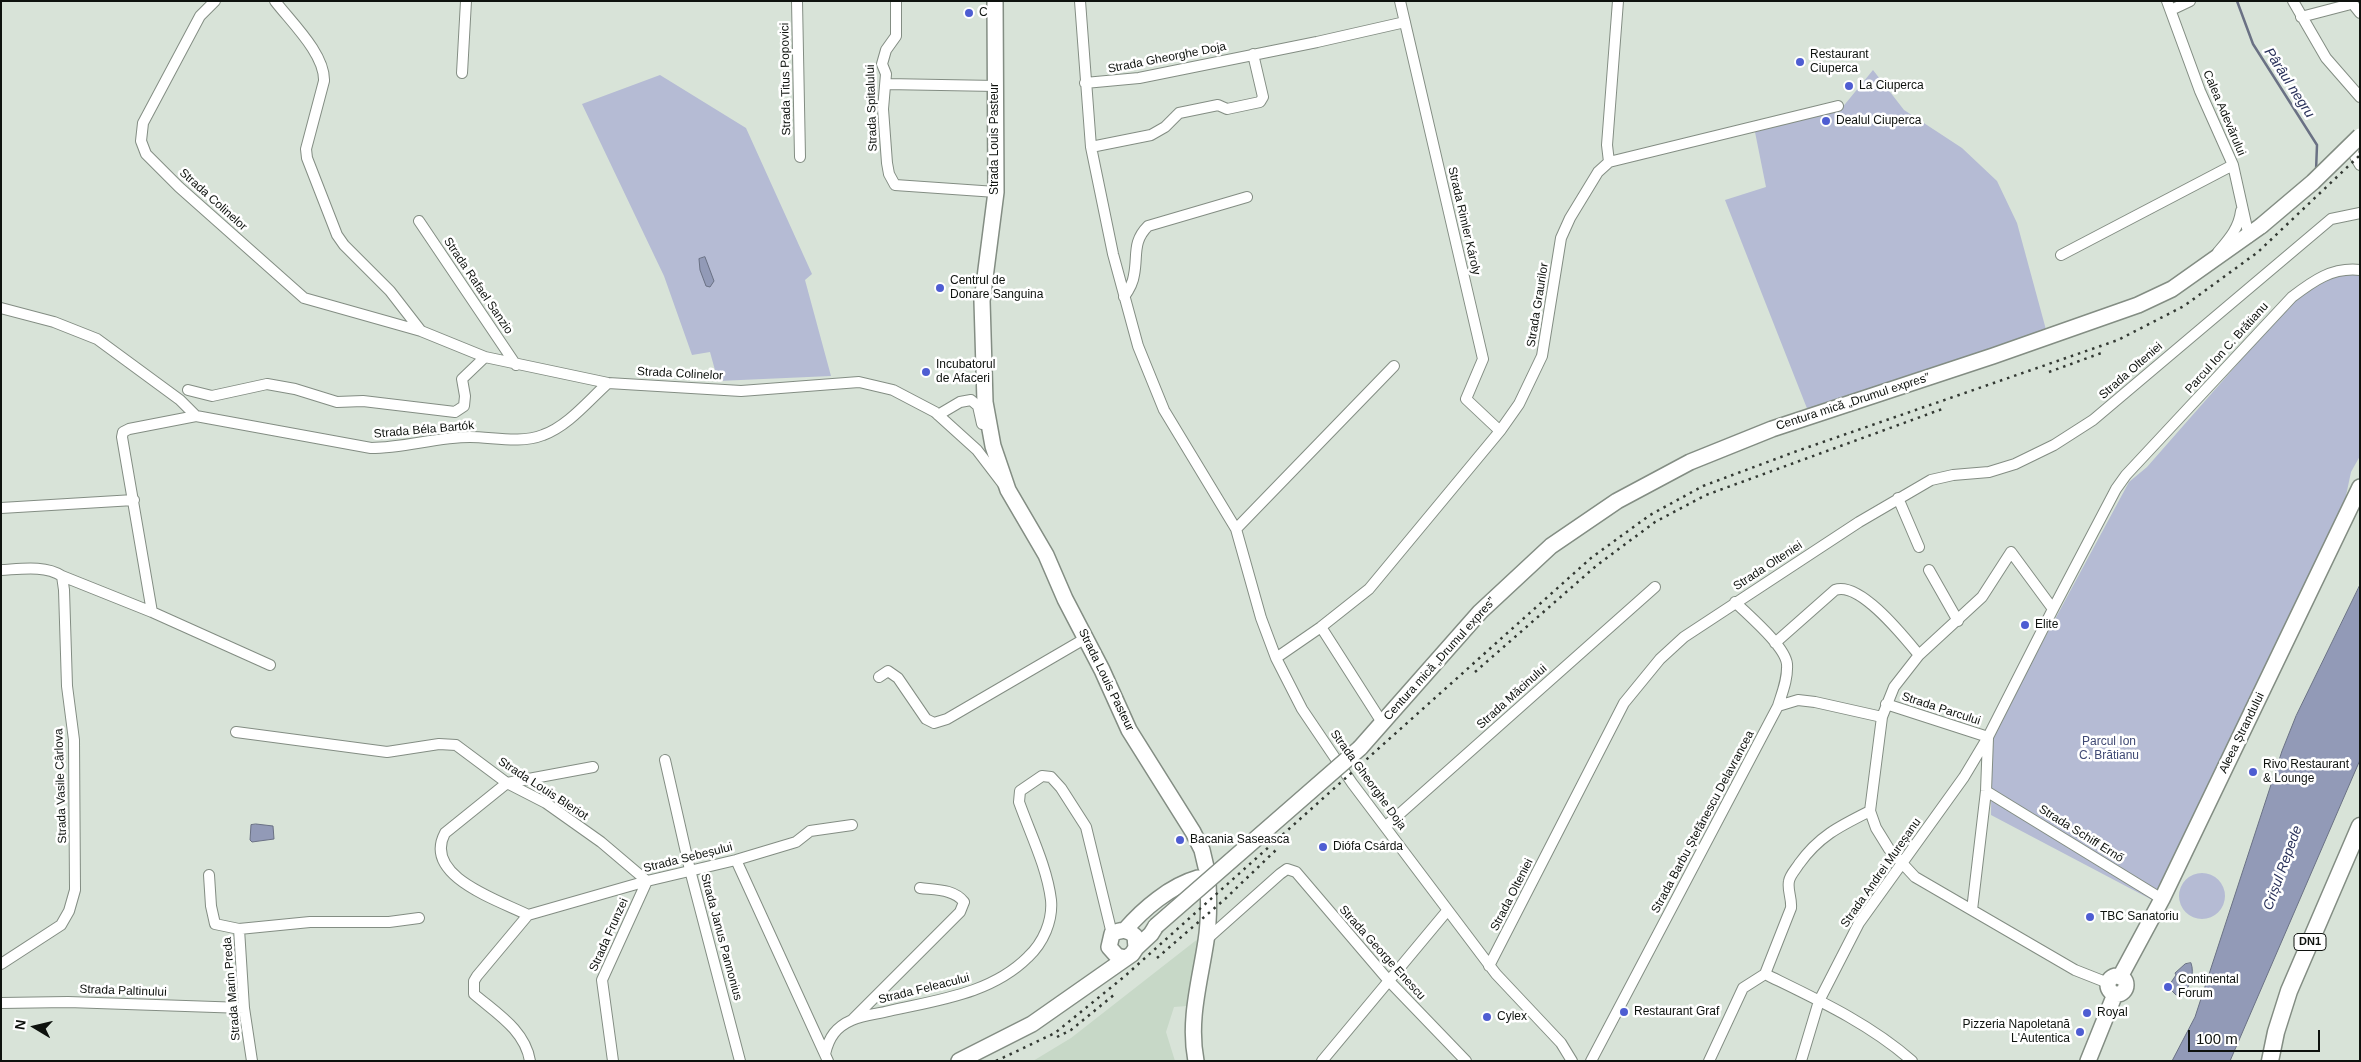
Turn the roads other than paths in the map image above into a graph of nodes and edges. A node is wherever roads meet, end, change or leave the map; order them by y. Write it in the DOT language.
graph roads {
  1 [pos="215,1"];
  2 [pos="275,1"];
  3 [pos="466,1"];
  4 [pos="797,1"];
  5 [pos="896,1"];
  6 [pos="995,1"];
  7 [pos="1080,1"];
  8 [pos="1400,1"];
  9 [pos="1618,1"];
  10 [pos="2293,1"];
  11 [pos="2352,2"];
  12 [pos="2187,3"];
  13 [pos="2169,6"];
  14 [pos="2360,13"];
  15 [pos="2301,16"];
  16 [pos="1405,22"];
  17 [pos="1253,54"];
  18 [pos="462,73"];
  19 [pos="1085,82"];
  20 [pos="886,84"];
  21 [pos="996,86"];
  22 [pos="2360,97"];
  23 [pos="1838,106"];
  24 [pos="2360,130"];
  25 [pos="2360,136"];
  26 [pos="1091,147"];
  27 [pos="800,157"];
  28 [pos="1609,162"];
  29 [pos="2233,164"];
  30 [pos="2360,165"];
  31 [pos="996,192"];
  32 [pos="1247,197"];
  33 [pos="2242,205"];
  34 [pos="2359,213"];
  35 [pos="419,220"];
  36 [pos="2249,236"];
  37 [pos="2061,255"];
  38 [pos="2208,263"];
  39 [pos="2360,270"];
  40 [pos="1124,297"];
  41 [pos="1,308"];
  42 [pos="421,331"];
  43 [pos="485,357"];
  44 [pos="516,364"];
  45 [pos="1394,366"];
  46 [pos="608,383"];
  47 [pos="188,390"];
  48 [pos="986,396"];
  49 [pos="938,415"];
  50 [pos="196,416"];
  51 [pos="1500,431"];
  52 [pos="991,446"];
  53 [pos="977,450"];
  54 [pos="2360,487"];
  55 [pos="1008,490"];
  56 [pos="1898,498"];
  57 [pos="134,500"];
  58 [pos="1,508"];
  59 [pos="1236,529"];
  60 [pos="1919,547"];
  61 [pos="1,570"];
  62 [pos="1930,570"];
  63 [pos="62,576"];
  64 [pos="1655,587"];
  65 [pos="1736,602"];
  66 [pos="2053,609"];
  67 [pos="152,612"];
  68 [pos="1958,621"];
  69 [pos="1321,627"];
  70 [pos="1086,638"];
  71 [pos="1775,643"];
  72 [pos="1919,655"];
  73 [pos="1276,658"];
  74 [pos="270,665"];
  75 [pos="879,676"];
  76 [pos="1886,704"];
  77 [pos="1778,706"];
  78 [pos="1882,717"];
  79 [pos="1383,724"];
  80 [pos="236,732"];
  81 [pos="1988,737"];
  82 [pos="665,760"];
  83 [pos="593,767"];
  84 [pos="507,783"];
  85 [pos="1986,791"];
  86 [pos="1870,810"];
  87 [pos="852,825"];
  88 [pos="1386,826"];
  89 [pos="2360,826"];
  90 [pos="736,860"];
  91 [pos="1901,864"];
  92 [pos="690,870"];
  93 [pos="209,875"];
  94 [pos="1204,876"];
  95 [pos="647,881"];
  96 [pos="920,888"];
  97 [pos="2162,899"];
  98 [pos="1972,910"];
  99 [pos="1447,911"];
  100 [pos="528,915"];
  101 [pos="419,918"];
  102 [pos="239,929"];
  103 [pos="1128,940"];
  104 [pos="1207,940"];
  105 [pos="1,964"];
  106 [pos="1490,966"];
  107 [pos="1765,974"];
  108 [pos="1096,978"];
  109 [pos="1389,981"];
  110 [pos="2114,985"];
  111 [pos="1819,1001"];
  112 [pos="1,1003"];
  113 [pos="244,1008"];
  114 [pos="852,1019"];
  115 [pos="827,1057"];
  116 [pos="2089,1059"];
  117 [pos="252,1061"];
  118 [pos="530,1061"];
  119 [pos="613,1061"];
  120 [pos="740,1061"];
  121 [pos="959,1061"];
  122 [pos="1196,1061"];
  123 [pos="1322,1061"];
  124 [pos="1466,1061"];
  125 [pos="1572,1061"];
  126 [pos="1591,1061"];
  127 [pos="1709,1061"];
  128 [pos="1801,1061"];
  129 [pos="1912,1061"];
  130 [pos="2270,1061"];
  1 -- 42 [label="street, Strada Colinelor"];
  2 -- 42 [label="street"];
  3 -- 18 [label="street"];
  4 -- 27 [label="street, Strada Titus Popovici"];
  5 -- 20 [label="street, Strada Spitalului"];
  6 -- 21 [label="main road, Strada Louis Pasteur"];
  7 -- 19 [label="street, Strada Gheorghe Doja"];
  8 -- 16 [label="street, Strada Rimler Károly"];
  9 -- 28 [label="street"];
  10 -- 15 [label="street"];
  11 -- 14 [label="street"];
  11 -- 15 [label="street"];
  12 -- 13 [label="street"];
  13 -- 29 [label="street, Calea Adevărului"];
  15 -- 22 [label="street"];
  16 -- 17 [label="street, Strada Gheorghe Doja"];
  16 -- 51 [label="street, Strada Rimler Károly"];
  17 -- 19 [label="street, Strada Gheorghe Doja"];
  17 -- 26 [label="street"];
  19 -- 26 [label="street, Strada Gheorghe Doja"];
  20 -- 21 [label="street"];
  20 -- 31 [label="street, Strada Spitalului"];
  21 -- 31 [label="main road, Strada Louis Pasteur"];
  23 -- 28 [label="street"];
  24 -- 30 [label="street"];
  25 -- 36 [label="main road, Centura mică „Drumul expres”, bridge"];
  26 -- 40 [label="street, Strada Gheorghe Doja"];
  28 -- 51 [label="street, Strada Graurilor"];
  29 -- 33 [label="street, Calea Adevărului"];
  29 -- 37 [label="street"];
  31 -- 48 [label="main road, Strada Louis Pasteur"];
  32 -- 40 [label="street"];
  33 -- 36 [label="street, Calea Adevărului"];
  33 -- 38 [label="street"];
  34 -- 56 [label="street, Strada Olteniei"];
  35 -- 44 [label="street, Strada Rafael Sanzio"];
  36 -- 38 [label="main road, Centura mică „Drumul expres”"];
  38 -- 79 [label="main road, Centura mică „Drumul expres”"];
  39 -- 66 [label="street, Parcul Ion C. Brătianu"];
  40 -- 59 [label="street, Strada Gheorghe Doja"];
  41 -- 50 [label="street"];
  42 -- 43 [label="street, Strada Colinelor"];
  43 -- 44 [label="street, Strada Colinelor"];
  43 -- 47 [label="street"];
  44 -- 46 [label="street, Strada Colinelor"];
  45 -- 59 [label="street"];
  46 -- 49 [label="street, Strada Colinelor"];
  46 -- 50 [label="street, Strada Béla Bartók"];
  48 -- 52 [label="main road, Strada Louis Pasteur"];
  48 -- 55 [label="main road, Strada Louis Pasteur"];
  49 -- 52 [label="street"];
  49 -- 53 [label="street, Strada Colinelor"];
  50 -- 57 [label="street, Strada Béla Bartók"];
  51 -- 69 [label="street, Strada Graurilor"];
  52 -- 53 [label="street"];
  52 -- 55 [label="main road, Strada Louis Pasteur"];
  53 -- 55 [label="street, Strada Colinelor"];
  54 -- 97 [label="main road, Aleea Ștrandului"];
  55 -- 70 [label="main road, Strada Louis Pasteur"];
  56 -- 60 [label="street"];
  56 -- 65 [label="street, Strada Olteniei"];
  57 -- 58 [label="street"];
  57 -- 67 [label="street, Strada Béla Bartók"];
  59 -- 73 [label="street, Strada Gheorghe Doja"];
  61 -- 63 [label="street"];
  62 -- 68 [label="street"];
  63 -- 67 [label="street"];
  63 -- 105 [label="street, Strada Vasile Cârlova"];
  64 -- 88 [label="street, Strada Măcinului"];
  65 -- 71 [label="street, Strada Barbu Ștefănescu Delavrancea"];
  65 -- 106 [label="street, Strada Olteniei"];
  66 -- 68 [label="street"];
  66 -- 81 [label="street, Parcul Ion C. Brătianu"];
  67 -- 74 [label="street"];
  68 -- 72 [label="street"];
  69 -- 73 [label="street, Strada Graurilor"];
  69 -- 79 [label="street, Centura mică „Drumul expres”"];
  70 -- 75 [label="street"];
  70 -- 94 [label="main road, Strada Louis Pasteur"];
  71 -- 72 [label="street"];
  71 -- 77 [label="street, Strada Barbu Ștefănescu Delavrancea"];
  72 -- 76 [label="street"];
  73 -- 88 [label="street, Strada Gheorghe Doja"];
  76 -- 78 [label="street"];
  76 -- 81 [label="street, Strada Parcului"];
  77 -- 78 [label="street"];
  77 -- 126 [label="street, Strada Barbu Ștefănescu Delavrancea"];
  78 -- 86 [label="street"];
  79 -- 103 [label="main road, Centura mică „Drumul expres”, bridge"];
  80 -- 84 [label="street, Strada Louis Bleriot"];
  81 -- 85 [label="street, Parcul Ion C. Brătianu"];
  81 -- 91 [label="street, Strada Andrei Mureșanu"];
  82 -- 92 [label="street, Strada Janus Pannonius"];
  83 -- 84 [label="street"];
  84 -- 95 [label="street, Strada Louis Bleriot"];
  84 -- 100 [label="street"];
  85 -- 97 [label="street, Strada Schiff Ernő"];
  85 -- 98 [label="street, Parcul Ion C. Brătianu"];
  86 -- 91 [label="street"];
  86 -- 107 [label="street"];
  87 -- 90 [label="street, Strada Sebeșului"];
  88 -- 99 [label="street, Strada Gheorghe Doja"];
  89 -- 130 [label="main road, DN1"];
  90 -- 92 [label="street, Strada Sebeșului"];
  90 -- 115 [label="street, Strada Feleacului"];
  91 -- 98 [label="street"];
  91 -- 111 [label="street, Strada Andrei Mureșanu"];
  92 -- 95 [label="street, Strada Sebeșului"];
  92 -- 120 [label="street, Strada Janus Pannonius"];
  93 -- 102 [label="street, Strada Marin Preda"];
  94 -- 103 [label="main road"];
  94 -- 104 [label="main road, Strada Louis Pasteur"];
  95 -- 100 [label="street, Strada Sebeșului"];
  95 -- 119 [label="street, Strada Frunzei"];
  96 -- 114 [label="street, Strada Feleacului"];
  97 -- 110 [label="main road, Aleea Ștrandului"];
  98 -- 110 [label="street"];
  99 -- 106 [label="street, Strada Gheorghe Doja"];
  99 -- 109 [label="street"];
  100 -- 118 [label="street"];
  101 -- 102 [label="street"];
  102 -- 113 [label="street, Strada Marin Preda"];
  103 -- 108 [label="main road"];
  103 -- 108 [label="main road"];
  103 -- 114 [label="street, Strada Feleacului"];
  104 -- 109 [label="street, Strada George Enescu"];
  104 -- 122 [label="main road, Strada Louis Pasteur"];
  106 -- 125 [label="street, Strada Gheorghe Doja"];
  107 -- 111 [label="street"];
  107 -- 127 [label="street"];
  108 -- 121 [label="main road"];
  109 -- 123 [label="street"];
  109 -- 124 [label="street, Strada George Enescu"];
  110 -- 116 [label="main road, Aleea Ștrandului"];
  111 -- 128 [label="street, Strada Andrei Mureșanu"];
  111 -- 129 [label="street"];
  112 -- 113 [label="street, Strada Paltinului"];
  113 -- 117 [label="street, Strada Marin Preda"];
  114 -- 115 [label="street, Strada Feleacului"];
}
